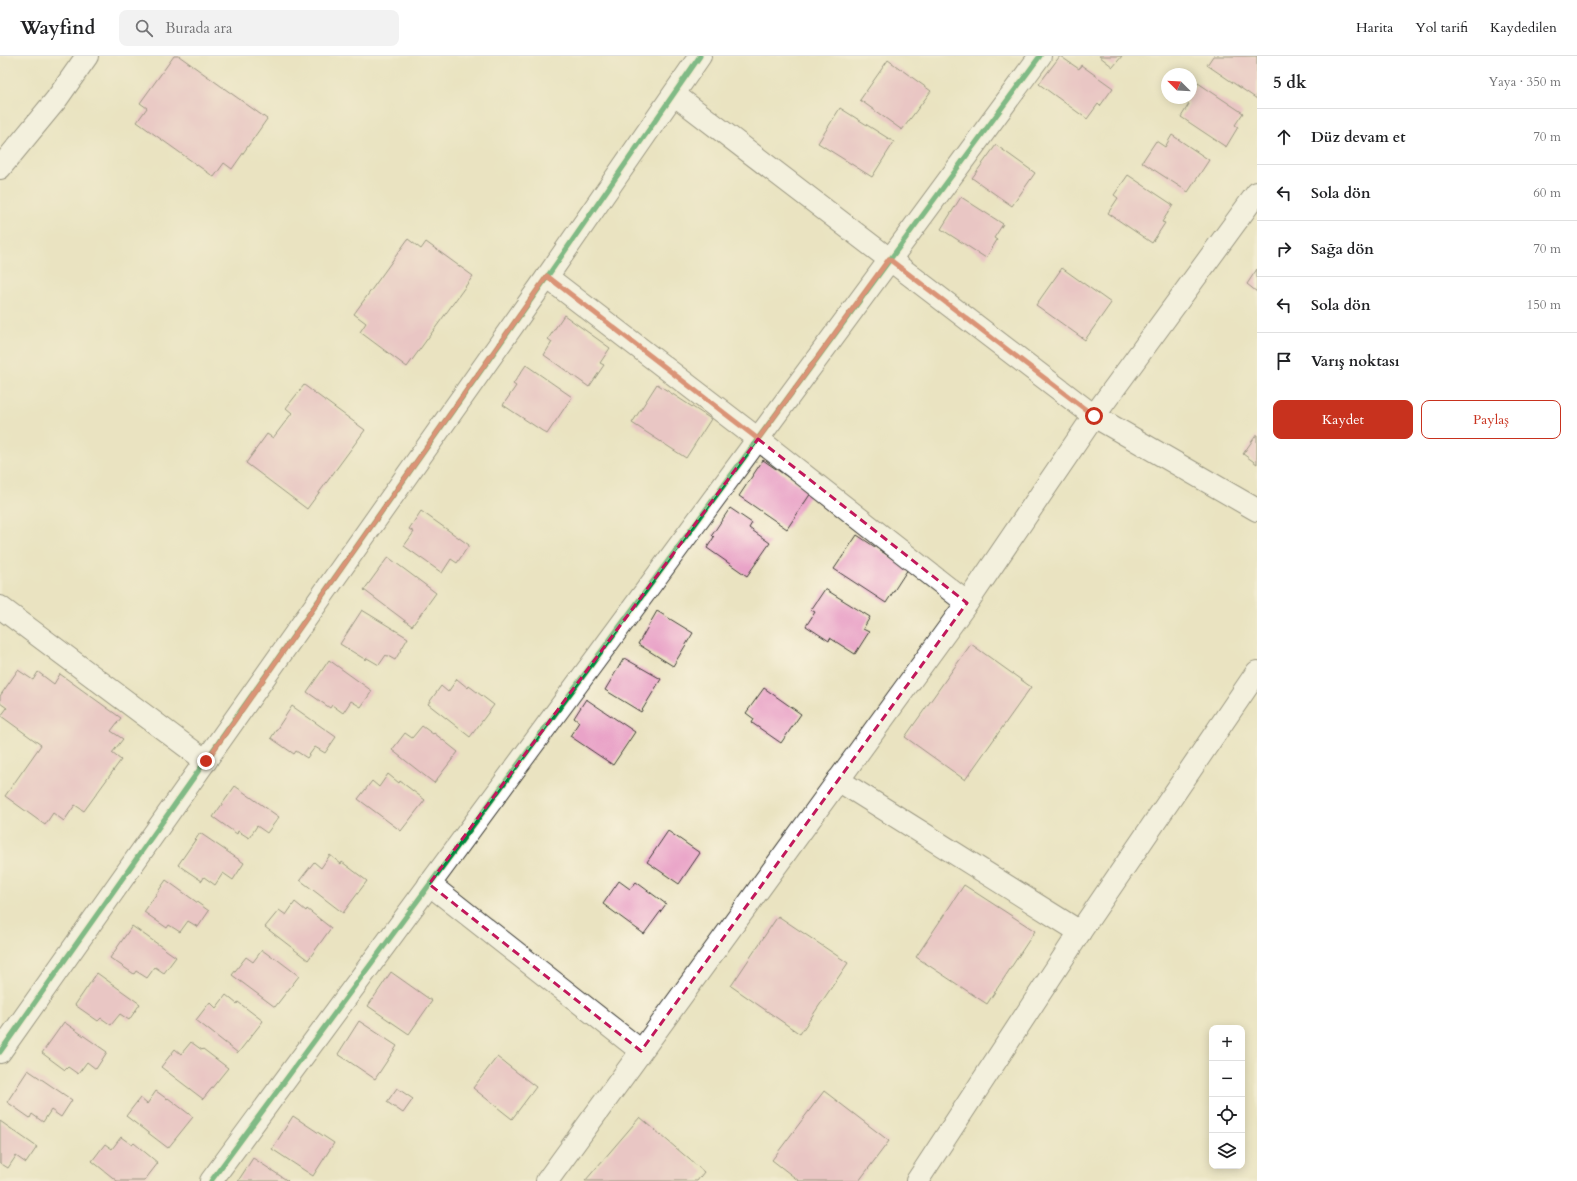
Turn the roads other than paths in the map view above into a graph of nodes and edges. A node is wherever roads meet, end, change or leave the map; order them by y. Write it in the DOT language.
graph roads {
  1 [pos="87,56"];
  2 [pos="700,56"];
  3 [pos="1040,56"];
  4 [pos="675,95"];
  5 [pos="0,168"];
  6 [pos="1257,193"];
  7 [pos="889,259"];
  8 [pos="547,276"];
  9 [pos="1094,416"];
  10 [pos="758,439"];
  11 [pos="1257,510"];
  12 [pos="967,603"];
  13 [pos="0,607"];
  14 [pos="1257,672"];
  15 [pos="206,761"];
  16 [pos="838,780"];
  17 [pos="429,884"];
  18 [pos="1080,932"];
  19 [pos="641,1051"];
  20 [pos="0,1052"];
  21 [pos="211,1181"];
  22 [pos="547,1181"];
  23 [pos="917,1181"];
  1 -- 5 [label="street"];
  2 -- 4 [label="street"];
  3 -- 7 [label="street"];
  4 -- 7 [label="street"];
  4 -- 8 [label="street"];
  6 -- 9 [label="street"];
  7 -- 9 [label="street"];
  7 -- 10 [label="street"];
  8 -- 10 [label="street"];
  8 -- 15 [label="street"];
  9 -- 11 [label="street"];
  9 -- 12 [label="street"];
  10 -- 12 [label="street"];
  10 -- 17 [label="street"];
  12 -- 16 [label="street"];
  13 -- 15 [label="street"];
  14 -- 18 [label="street"];
  15 -- 20 [label="street"];
  16 -- 18 [label="street"];
  16 -- 19 [label="street"];
  17 -- 19 [label="street"];
  17 -- 21 [label="street"];
  18 -- 23 [label="street"];
  19 -- 22 [label="street"];
}
